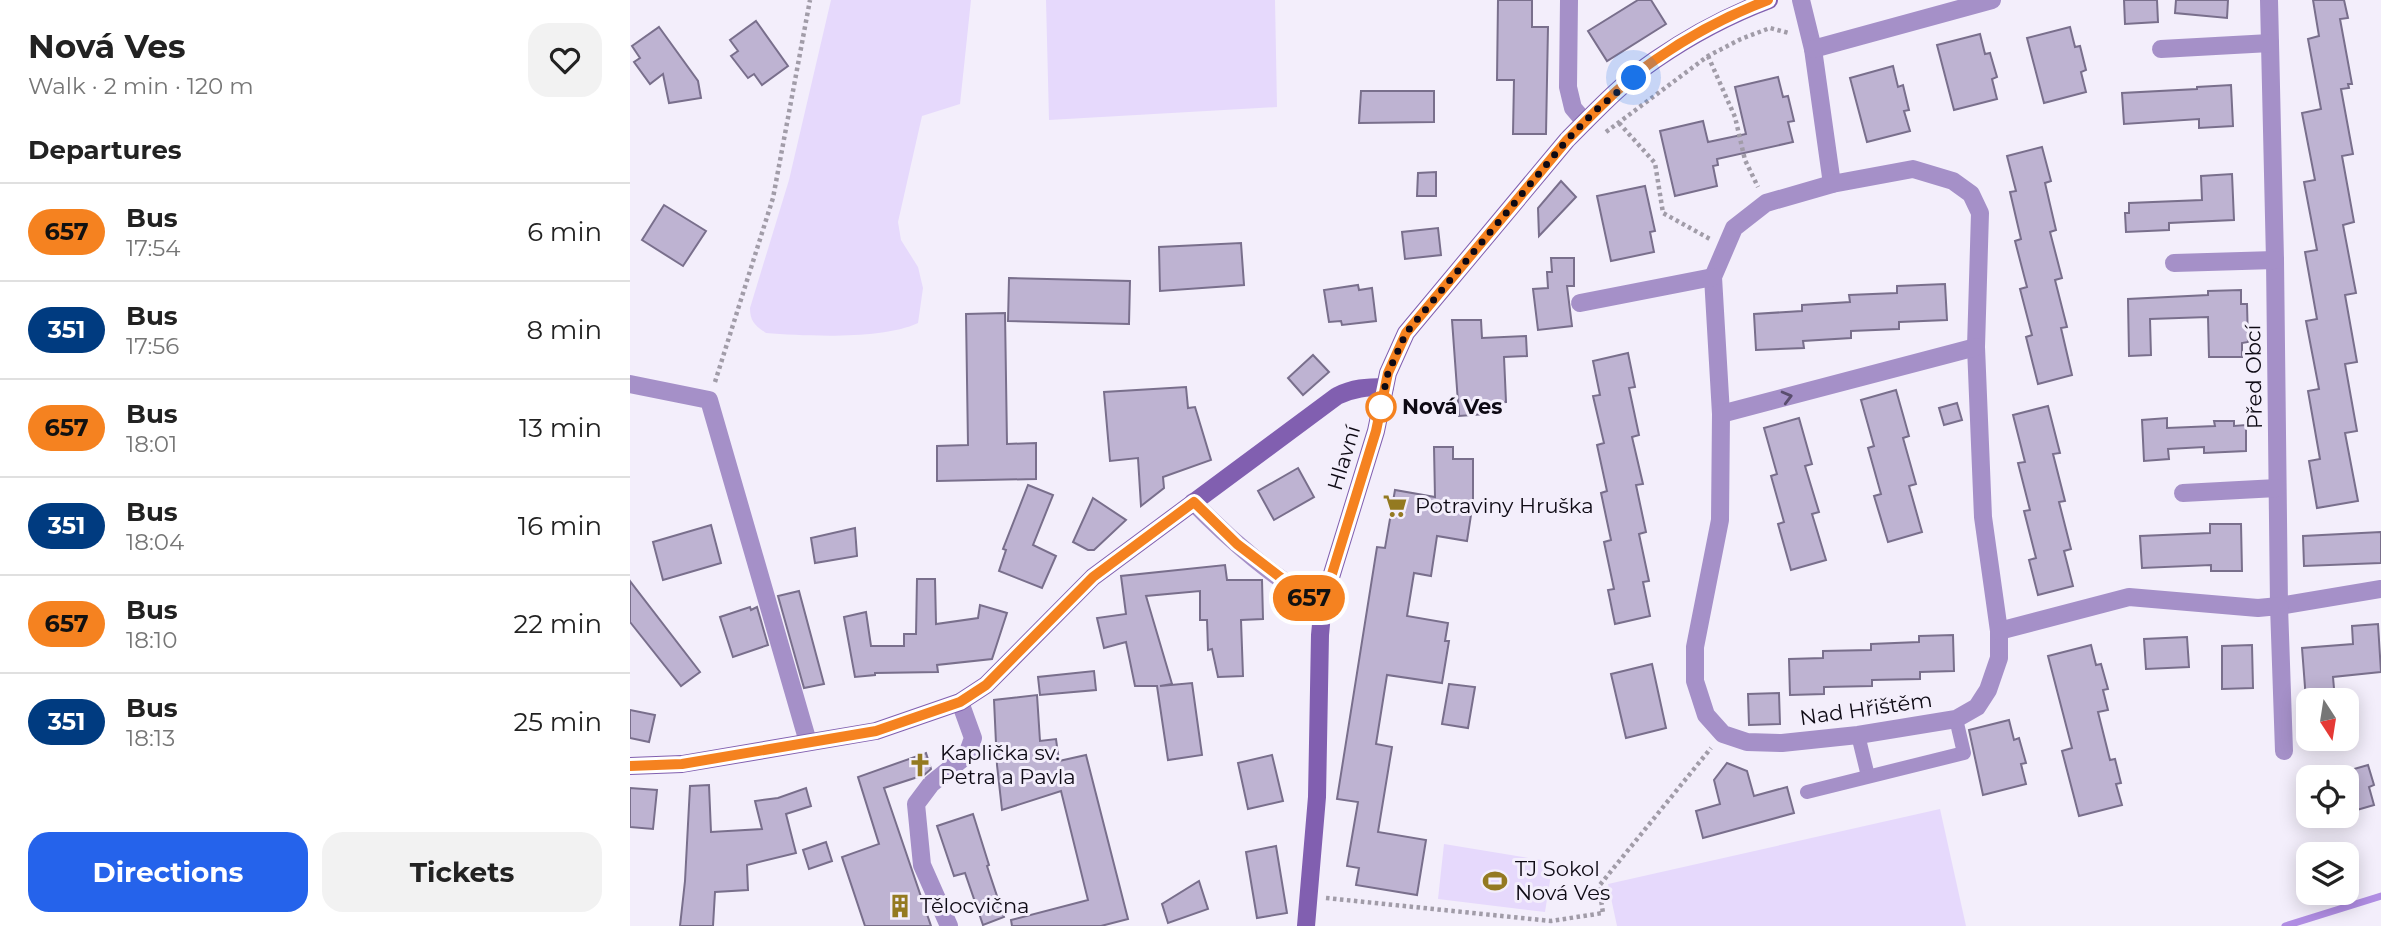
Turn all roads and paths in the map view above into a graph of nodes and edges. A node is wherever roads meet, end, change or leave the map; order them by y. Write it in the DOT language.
graph roads {
  1 [pos="810,0"];
  2 [pos="1569,0"];
  3 [pos="1769,0"];
  4 [pos="1801,0"];
  5 [pos="1992,0"];
  6 [pos="2269,0"];
  7 [pos="2270,43"];
  8 [pos="1813,49"];
  9 [pos="2161,49"];
  10 [pos="1708,56"];
  11 [pos="1585,122"];
  12 [pos="1619,123"];
  13 [pos="1597,138"];
  14 [pos="1832,184"];
  15 [pos="1766,204"];
  16 [pos="1726,248"];
  17 [pos="2275,260"];
  18 [pos="2174,264"];
  19 [pos="1713,277"];
  20 [pos="1580,303"];
  21 [pos="1976,347"];
  22 [pos="630,384"];
  23 [pos="1385,387"];
  24 [pos="709,400"];
  25 [pos="1721,414"];
  26 [pos="2277,488"];
  27 [pos="2183,493"];
  28 [pos="1194,502"];
  29 [pos="2381,589"];
  30 [pos="1323,603"];
  31 [pos="2279,607"];
  32 [pos="1999,631"];
  33 [pos="960,702"];
  34 [pos="1956,719"];
  35 [pos="1723,734"];
  36 [pos="1858,734"];
  37 [pos="808,742"];
  38 [pos="2284,751"];
  39 [pos="630,766"];
  40 [pos="1868,776"];
  41 [pos="1807,792"];
  42 [pos="1308,896"];
  43 [pos="949,926"];
  44 [pos="1306,926"];
  1 -- 24 [label="path"];
  2 -- 11 [label="street"];
  3 -- 11 [label="street, Hlavní"];
  4 -- 8 [label="street"];
  5 -- 8 [label="street"];
  6 -- 7 [label="street, Před Obcí"];
  7 -- 9 [label="street"];
  7 -- 17 [label="street, Před Obcí"];
  8 -- 10 [label="path"];
  8 -- 14 [label="street"];
  10 -- 12 [label="path"];
  10 -- 15 [label="path"];
  11 -- 23 [label="street, Hlavní"];
  12 -- 13 [label="path"];
  12 -- 16 [label="path"];
  14 -- 15 [label="street, Nad Hřištěm"];
  14 -- 21 [label="street, Nad Hřištěm"];
  15 -- 16 [label="street, Nad Hřištěm"];
  16 -- 19 [label="street, Nad Hřištěm"];
  17 -- 18 [label="street"];
  17 -- 26 [label="street, Před Obcí"];
  19 -- 20 [label="street"];
  19 -- 25 [label="street, Nad Hřištěm"];
  25 -- 21 [label="street, one-way"];
  21 -- 32 [label="street, Nad Hřištěm"];
  22 -- 24 [label="street"];
  23 -- 28 [label="street"];
  23 -- 30 [label="street, Hlavní"];
  24 -- 37 [label="street"];
  25 -- 35 [label="street, Nad Hřištěm"];
  26 -- 27 [label="street"];
  26 -- 31 [label="street, Před Obcí"];
  28 -- 30 [label="street"];
  28 -- 33 [label="street"];
  29 -- 31 [label="street"];
  30 -- 42 [label="street, Hlavní"];
  31 -- 32 [label="street"];
  31 -- 38 [label="street, Před Obcí"];
  32 -- 34 [label="street, Nad Hřištěm"];
  33 -- 37 [label="street"];
  33 -- 43 [label="street"];
  34 -- 36 [label="street, Nad Hřištěm"];
  34 -- 40 [label="lane"];
  35 -- 36 [label="street, Nad Hřištěm"];
  35 -- 42 [label="path"];
  36 -- 40 [label="lane"];
  37 -- 39 [label="street"];
  40 -- 41 [label="lane"];
  42 -- 44 [label="street, Hlavní"];
}
